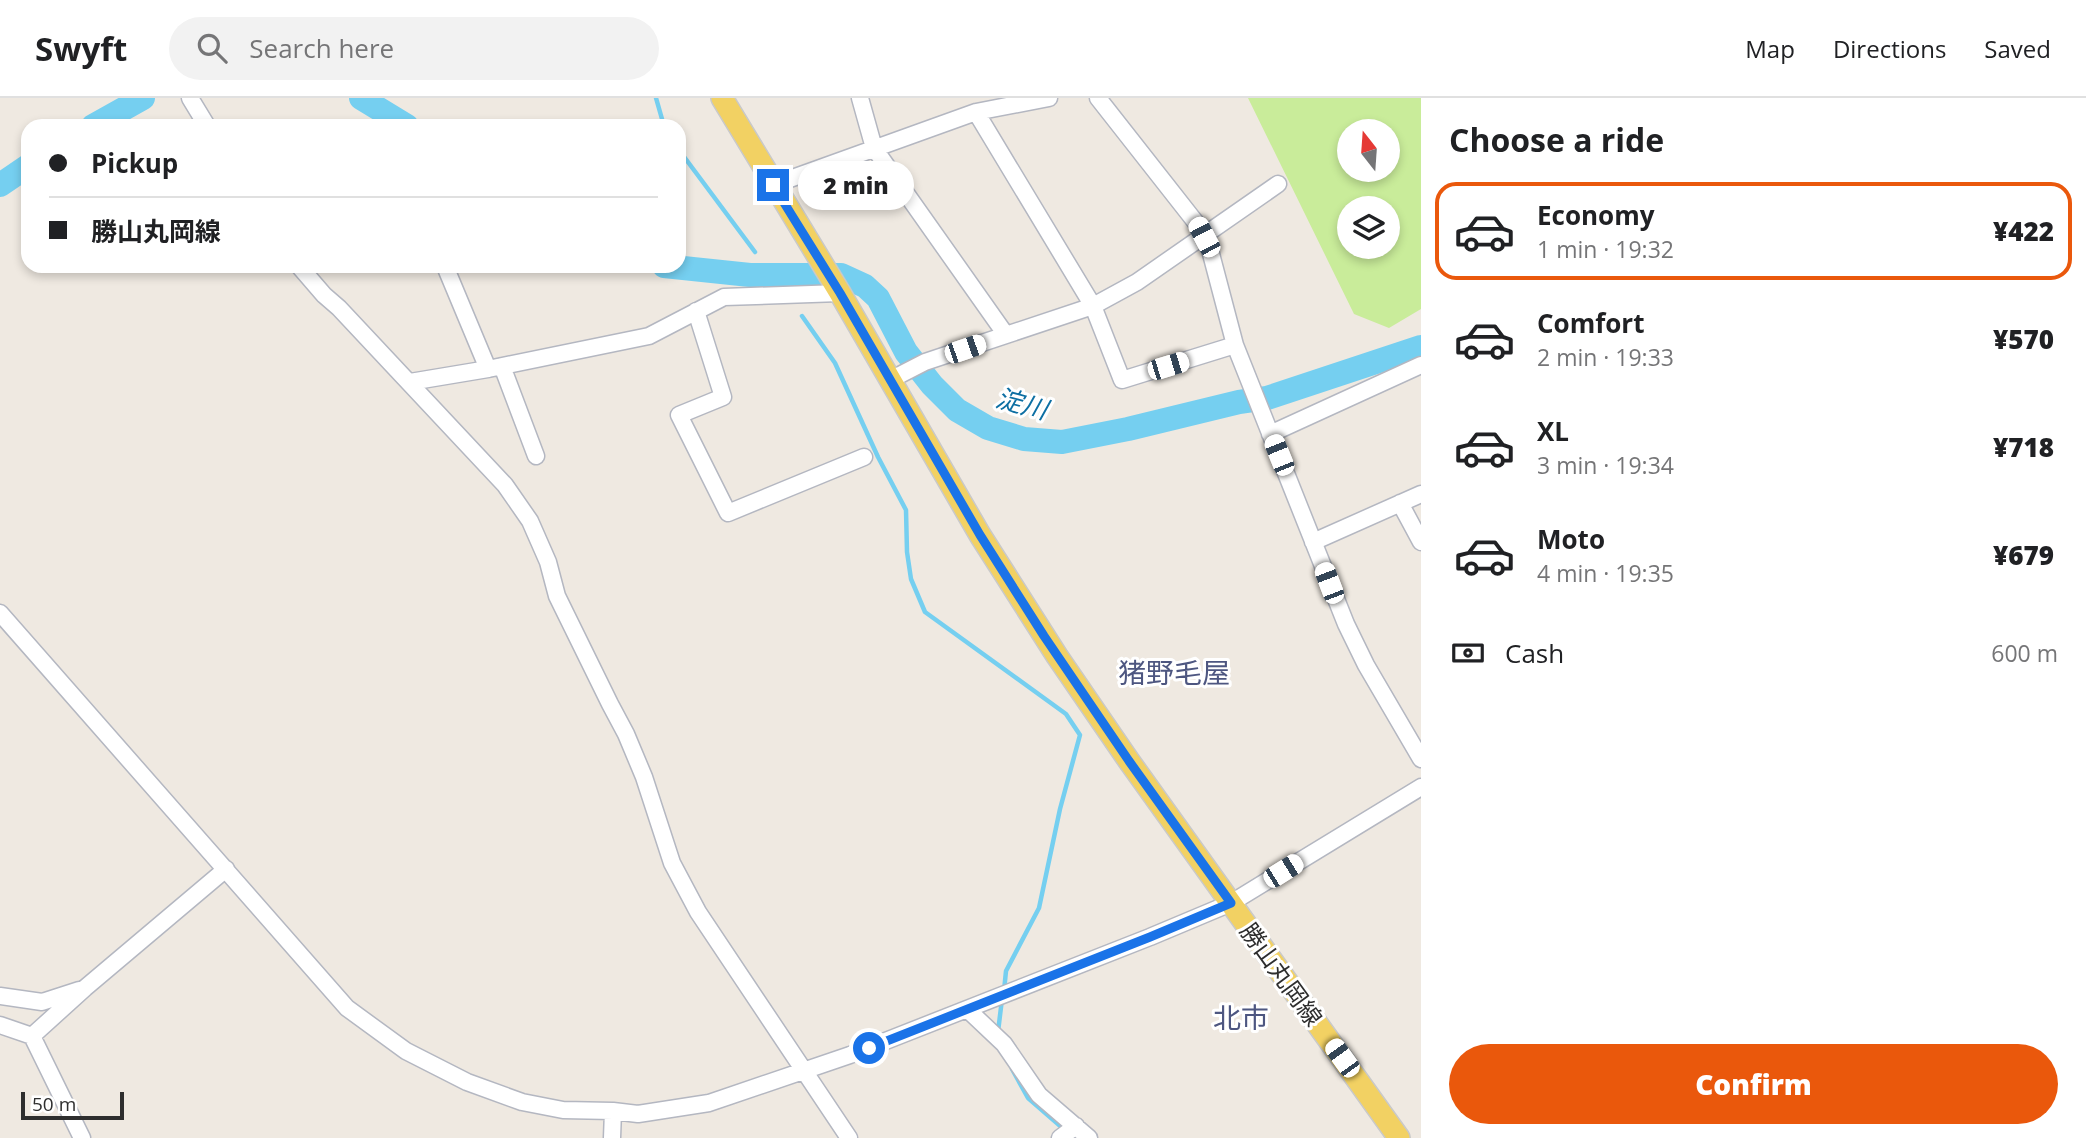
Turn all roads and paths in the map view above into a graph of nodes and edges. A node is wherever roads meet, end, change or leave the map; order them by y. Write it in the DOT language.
graph roads {
  1 [pos="722,98"];
  2 [pos="860,98"];
  3 [pos="1049,98"];
  4 [pos="1098,98"];
  5 [pos="191,99"];
  6 [pos="976,112"];
  7 [pos="203,119"];
  8 [pos="874,148"];
  9 [pos="1278,184"];
  10 [pos="773,185"];
  11 [pos="1204,237"];
  12 [pos="305,273"];
  13 [pos="448,273"];
  14 [pos="837,289"];
  15 [pos="1093,306"];
  16 [pos="696,311"];
  17 [pos="1006,335"];
  18 [pos="1235,345"];
  19 [pos="1421,365"];
  20 [pos="495,368"];
  21 [pos="895,377"];
  22 [pos="410,382"];
  23 [pos="1270,434"];
  24 [pos="536,456"];
  25 [pos="864,457"];
  26 [pos="1421,494"];
  27 [pos="1400,503"];
  28 [pos="1314,542"];
  29 [pos="1421,542"];
  30 [pos="0,613"];
  31 [pos="1421,759"];
  32 [pos="1421,787"];
  33 [pos="226,869"];
  34 [pos="1231,903"];
  35 [pos="85,988"];
  36 [pos="0,996"];
  37 [pos="967,1009"];
  38 [pos="0,1025"];
  39 [pos="32,1036"];
  40 [pos="803,1072"];
  41 [pos="612,1111"];
  42 [pos="1076,1126"];
  43 [pos="82,1138"];
  44 [pos="612,1138"];
  45 [pos="849,1138"];
  46 [pos="1060,1138"];
  47 [pos="1089,1138"];
  48 [pos="1399,1138"];
  1 -- 10 [label="main road, 勝山丸岡線"];
  2 -- 8 [label="street"];
  3 -- 6 [label="street"];
  4 -- 11 [label="street"];
  5 -- 7 [label="street"];
  6 -- 8 [label="street"];
  6 -- 15 [label="street"];
  8 -- 10 [label="street"];
  8 -- 17 [label="street"];
  9 -- 11 [label="street"];
  10 -- 14 [label="main road, 勝山丸岡線"];
  11 -- 15 [label="street"];
  11 -- 18 [label="street"];
  12 -- 22 [label="street"];
  13 -- 20 [label="street"];
  14 -- 16 [label="street"];
  14 -- 21 [label="main road, 勝山丸岡線"];
  15 -- 17 [label="street"];
  15 -- 18 [label="street"];
  16 -- 20 [label="street"];
  16 -- 25 [label="street"];
  17 -- 21 [label="street"];
  18 -- 23 [label="street"];
  19 -- 23 [label="street"];
  20 -- 22 [label="street"];
  20 -- 24 [label="street"];
  21 -- 34 [label="main road, 勝山丸岡線"];
  22 -- 40 [label="street"];
  23 -- 28 [label="street"];
  26 -- 27 [label="street"];
  27 -- 28 [label="street"];
  27 -- 29 [label="street"];
  28 -- 31 [label="street"];
  30 -- 33 [label="street"];
  32 -- 34 [label="street"];
  33 -- 35 [label="street"];
  33 -- 41 [label="street"];
  34 -- 37 [label="street"];
  34 -- 48 [label="main road, 勝山丸岡線"];
  35 -- 36 [label="street"];
  35 -- 39 [label="street"];
  37 -- 40 [label="street"];
  37 -- 42 [label="street"];
  38 -- 39 [label="street"];
  39 -- 43 [label="street"];
  40 -- 41 [label="street"];
  40 -- 45 [label="street"];
  41 -- 44 [label="street"];
  42 -- 46 [label="street"];
  42 -- 47 [label="street"];
}
